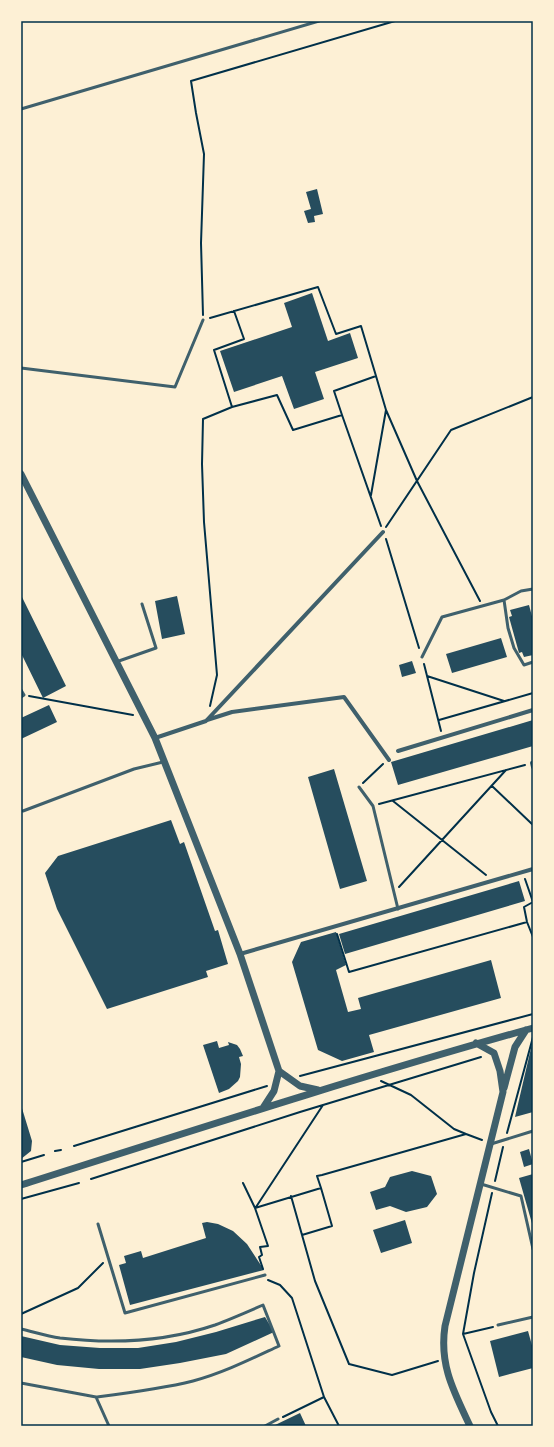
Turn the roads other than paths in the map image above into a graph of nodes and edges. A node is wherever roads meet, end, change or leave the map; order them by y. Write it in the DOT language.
graph roads {
  1 [pos="319,21"];
  2 [pos="21,109"];
  3 [pos="203,320"];
  4 [pos="21,368"];
  5 [pos="21,474"];
  6 [pos="383,532"];
  7 [pos="533,589"];
  8 [pos="504,600"];
  9 [pos="142,604"];
  10 [pos="422,658"];
  11 [pos="116,662"];
  12 [pos="533,662"];
  13 [pos="21,690"];
  14 [pos="23,696"];
  15 [pos="533,710"];
  16 [pos="206,720"];
  17 [pos="155,738"];
  18 [pos="398,751"];
  19 [pos="389,760"];
  20 [pos="165,761"];
  21 [pos="359,787"];
  22 [pos="23,811"];
  23 [pos="533,869"];
  24 [pos="398,909"];
  25 [pos="240,954"];
  26 [pos="530,1029"];
  27 [pos="476,1043"];
  28 [pos="279,1071"];
  29 [pos="320,1090"];
  30 [pos="503,1092"];
  31 [pos="263,1108"];
  32 [pos="533,1131"];
  33 [pos="490,1144"];
  34 [pos="480,1184"];
  35 [pos="21,1185"];
  36 [pos="98,1224"];
  37 [pos="533,1249"];
  38 [pos="265,1275"];
  39 [pos="533,1317"];
  40 [pos="498,1326"];
  41 [pos="21,1329"];
  42 [pos="21,1383"];
  43 [pos="96,1397"];
  44 [pos="278,1419"];
  45 [pos="109,1426"];
  46 [pos="265,1426"];
  47 [pos="470,1426"];
  1 -- 2 [label="lane"];
  3 -- 4 [label="lane"];
  5 -- 11 [label="street"];
  6 -- 16 [label="street"];
  7 -- 8 [label="lane"];
  8 -- 10 [label="lane"];
  8 -- 12 [label="lane"];
  9 -- 11 [label="lane"];
  11 -- 17 [label="street"];
  13 -- 14 [label="lane"];
  15 -- 18 [label="street"];
  16 -- 17 [label="street"];
  16 -- 19 [label="street"];
  17 -- 20 [label="street"];
  20 -- 22 [label="lane"];
  20 -- 25 [label="street"];
  21 -- 24 [label="lane"];
  23 -- 24 [label="street"];
  24 -- 25 [label="street"];
  25 -- 28 [label="street"];
  26 -- 27 [label="street"];
  26 -- 30 [label="street"];
  27 -- 29 [label="street"];
  27 -- 30 [label="street"];
  28 -- 29 [label="street"];
  28 -- 31 [label="street"];
  29 -- 31 [label="street"];
  30 -- 33 [label="street"];
  31 -- 35 [label="street"];
  32 -- 33 [label="lane"];
  33 -- 34 [label="street"];
  34 -- 37 [label="lane"];
  34 -- 47 [label="street"];
  36 -- 38 [label="lane"];
  39 -- 40 [label="lane"];
  41 -- 43 [label="lane"];
  42 -- 43 [label="lane"];
  43 -- 45 [label="lane"];
  44 -- 46 [label="lane"];
}
